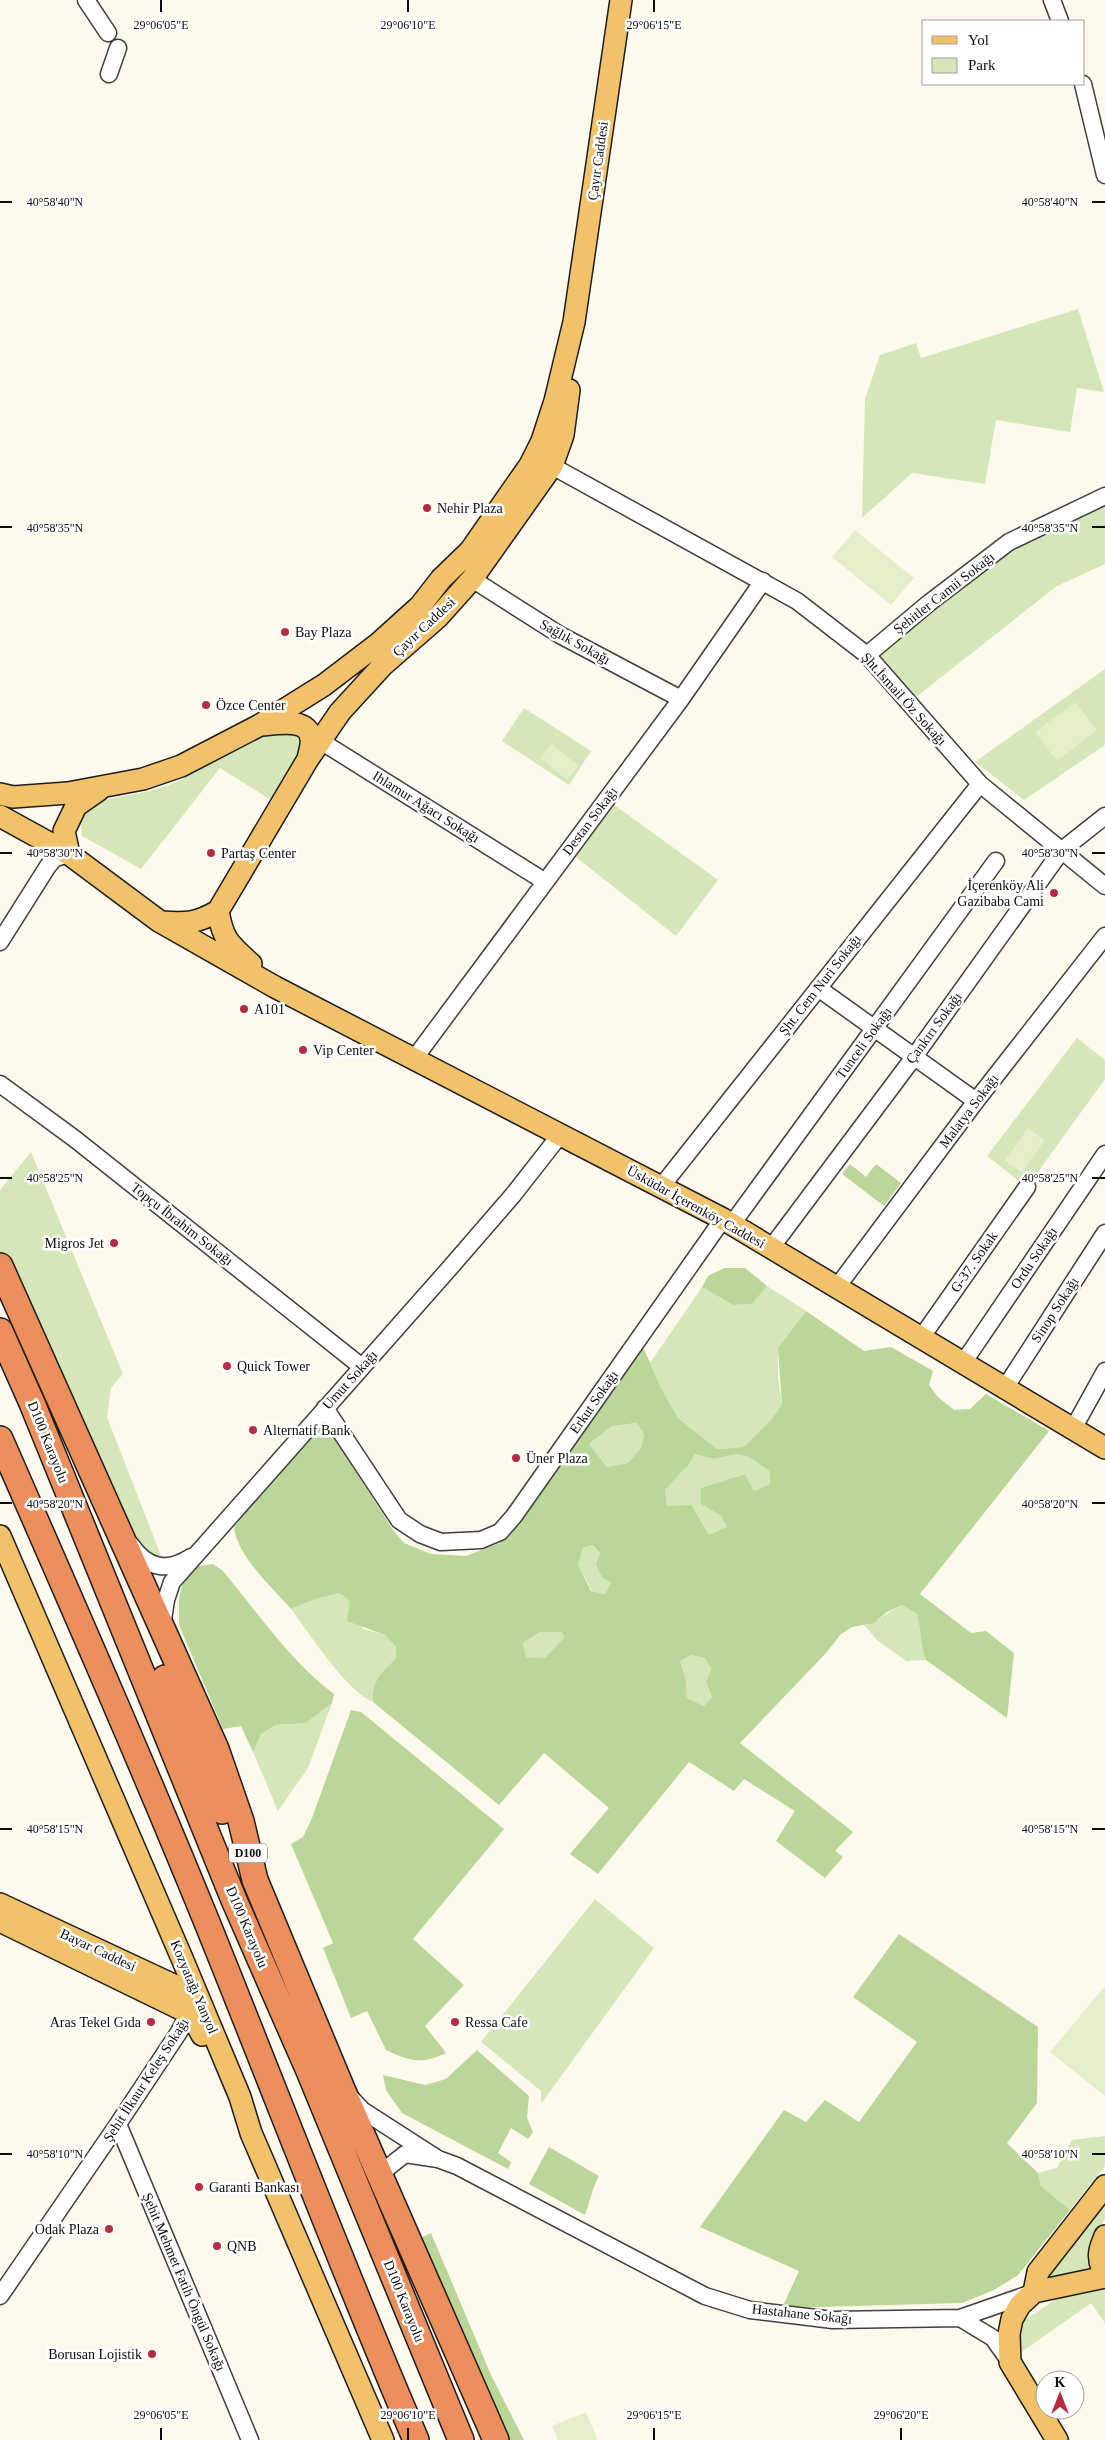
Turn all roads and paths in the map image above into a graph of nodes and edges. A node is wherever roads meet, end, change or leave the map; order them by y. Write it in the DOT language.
graph roads {
  1 [pos="86,0"];
  2 [pos="621,0"];
  3 [pos="1052,0"];
  4 [pos="1060,20"];
  5 [pos="108,33"];
  6 [pos="118,48"];
  7 [pos="109,74"];
  8 [pos="1083,85"];
  9 [pos="1105,175"];
  10 [pos="574,322"];
  11 [pos="552,466"];
  12 [pos="1105,496"];
  13 [pos="472,579"];
  14 [pos="763,581"];
  15 [pos="867,655"];
  16 [pos="681,699"];
  17 [pos="260,725"];
  18 [pos="314,737"];
  19 [pos="980,784"];
  20 [pos="101,789"];
  21 [pos="0,794"];
  22 [pos="0,816"];
  23 [pos="1105,816"];
  24 [pos="1062,850"];
  25 [pos="69,854"];
  26 [pos="996,861"];
  27 [pos="544,881"];
  28 [pos="1105,886"];
  29 [pos="218,911"];
  30 [pos="159,922"];
  31 [pos="1105,936"];
  32 [pos="0,942"];
  33 [pos="276,987"];
  34 [pos="818,988"];
  35 [pos="874,1028"];
  36 [pos="914,1057"];
  37 [pos="414,1059"];
  38 [pos="0,1084"];
  39 [pos="976,1101"];
  40 [pos="560,1135"];
  41 [pos="1105,1154"];
  42 [pos="662,1187"];
  43 [pos="1027,1187"];
  44 [pos="728,1222"];
  45 [pos="1105,1233"];
  46 [pos="771,1248"];
  47 [pos="0,1266"];
  48 [pos="837,1287"];
  49 [pos="0,1331"];
  50 [pos="921,1338"];
  51 [pos="963,1363"];
  52 [pos="362,1366"];
  53 [pos="1105,1371"];
  54 [pos="1005,1388"];
  55 [pos="32,1403"];
  56 [pos="324,1408"];
  57 [pos="1073,1429"];
  58 [pos="0,1439"];
  59 [pos="1105,1448"];
  60 [pos="116,1525"];
  61 [pos="0,1536"];
  62 [pos="197,1552"];
  63 [pos="163,1633"];
  64 [pos="255,1880"];
  65 [pos="0,1904"];
  66 [pos="0,1921"];
  67 [pos="193,2004"];
  68 [pos="342,2089"];
  69 [pos="118,2124"];
  70 [pos="438,2159"];
  71 [pos="383,2183"];
  72 [pos="1105,2186"];
  73 [pos="1105,2236"];
  74 [pos="1105,2270"];
  75 [pos="1105,2277"];
  76 [pos="1034,2292"];
  77 [pos="0,2296"];
  78 [pos="960,2318"];
  79 [pos="1010,2362"];
  80 [pos="250,2440"];
  81 [pos="384,2440"];
  82 [pos="416,2440"];
  83 [pos="462,2440"];
  84 [pos="494,2440"];
  85 [pos="1058,2440"];
  1 -- 5 [label="street"];
  2 -- 10 [label="main road, Çayır Caddesi"];
  3 -- 4 [label="street"];
  6 -- 7 [label="street"];
  8 -- 9 [label="street"];
  10 -- 11 [label="main road, Çayır Caddesi"];
  10 -- 17 [label="main road, Çayır Caddesi"];
  11 -- 13 [label="main road, Çayır Caddesi"];
  11 -- 14 [label="street, Şht.İsmail Öz Sokağı"];
  12 -- 15 [label="street, Şehitler Camii Sokağı"];
  13 -- 16 [label="street, Sağlık Sokağı"];
  13 -- 18 [label="main road, Çayır Caddesi"];
  14 -- 15 [label="street, Şht.İsmail Öz Sokağı"];
  14 -- 16 [label="street, Destan Sokağı"];
  15 -- 19 [label="street, Şht.İsmail Öz Sokağı"];
  16 -- 27 [label="street, Destan Sokağı"];
  17 -- 18 [label="main road"];
  17 -- 20 [label="main road, Çayır Caddesi"];
  18 -- 27 [label="street, Ihlamur Ağacı Sokağı"];
  18 -- 29 [label="main road"];
  19 -- 24 [label="street, Şht.İsmail Öz Sokağı"];
  19 -- 34 [label="street, Şht. Cem Nuri Sokağı"];
  20 -- 21 [label="main road, Çayır Caddesi"];
  20 -- 25 [label="main road"];
  22 -- 25 [label="main road, Üsküdar İçerenköy Caddesi"];
  23 -- 24 [label="street, Çankırı Sokağı"];
  24 -- 28 [label="street, Şht.İsmail Öz Sokağı"];
  24 -- 36 [label="street, Çankırı Sokağı"];
  25 -- 30 [label="main road, Üsküdar İçerenköy Caddesi"];
  25 -- 32 [label="street"];
  26 -- 35 [label="street, Tunceli Sokağı"];
  27 -- 37 [label="street, Destan Sokağı"];
  29 -- 30 [label="main road"];
  29 -- 33 [label="main road, Üsküdar İçerenköy Caddesi"];
  30 -- 33 [label="main road, Üsküdar İçerenköy Caddesi"];
  31 -- 39 [label="street, Malatya Sokağı"];
  33 -- 37 [label="main road, Üsküdar İçerenköy Caddesi"];
  34 -- 35 [label="street"];
  34 -- 42 [label="street, Şht. Cem Nuri Sokağı"];
  35 -- 36 [label="street"];
  35 -- 44 [label="street, Tunceli Sokağı"];
  36 -- 39 [label="street"];
  36 -- 46 [label="street, Çankırı Sokağı"];
  37 -- 40 [label="main road, Üsküdar İçerenköy Caddesi"];
  38 -- 52 [label="street, Topçu İbrahim Sokağı"];
  39 -- 48 [label="street, Malatya Sokağı"];
  40 -- 42 [label="main road, Üsküdar İçerenköy Caddesi"];
  40 -- 52 [label="street, Umut Sokağı"];
  41 -- 51 [label="street, Ordu Sokağı"];
  42 -- 44 [label="main road, Üsküdar İçerenköy Caddesi"];
  43 -- 50 [label="street, G-37. Sokak"];
  44 -- 46 [label="main road, Üsküdar İçerenköy Caddesi"];
  44 -- 56 [label="street, Erkut Sokağı"];
  45 -- 54 [label="street, Sinop Sokağı"];
  46 -- 48 [label="main road, Üsküdar İçerenköy Caddesi"];
  47 -- 60 [label="highway, D100"];
  48 -- 50 [label="main road, Üsküdar İçerenköy Caddesi"];
  49 -- 55 [label="highway, D100 Karayolu / D100"];
  50 -- 51 [label="main road, Üsküdar İçerenköy Caddesi"];
  51 -- 54 [label="main road, Üsküdar İçerenköy Caddesi"];
  52 -- 56 [label="street, Umut Sokağı"];
  53 -- 57 [label="street"];
  54 -- 57 [label="main road, Üsküdar İçerenköy Caddesi"];
  55 -- 64 [label="highway"];
  55 -- 83 [label="highway, D100 Karayolu / D100"];
  56 -- 62 [label="street, Umut Sokağı"];
  57 -- 59 [label="main road, Üsküdar İçerenköy Caddesi"];
  58 -- 82 [label="highway"];
  60 -- 62 [label="street"];
  60 -- 63 [label="highway, D100"];
  61 -- 67 [label="main road, Kozyatağı Yanyol"];
  62 -- 63 [label="street, Umut Sokağı"];
  63 -- 64 [label="highway, D100"];
  64 -- 68 [label="highway, D100"];
  65 -- 67 [label="main road, Bayar Caddesi"];
  66 -- 67 [label="main road, Bayar Caddesi"];
  67 -- 69 [label="street, Şehit İlknur Keleş Sokağı"];
  67 -- 81 [label="main road, Kozyatağı Yanyol"];
  68 -- 70 [label="street, Hastahane Sokağı"];
  68 -- 71 [label="highway, D100"];
  69 -- 77 [label="street, Şehit İlknur Keleş Sokağı"];
  69 -- 80 [label="street, Şehit Mehmet Fatih Öngül Sokağı"];
  70 -- 71 [label="street, Hastahane Sokağı"];
  70 -- 78 [label="street, Hastahane Sokağı"];
  71 -- 84 [label="highway, D100"];
  72 -- 76 [label="main road"];
  73 -- 74 [label="main road"];
  75 -- 76 [label="main road, Hastahane Sokağı"];
  76 -- 78 [label="street, Hastahane Sokağı"];
  76 -- 79 [label="main road"];
  78 -- 79 [label="street"];
  79 -- 85 [label="main road"];
}
